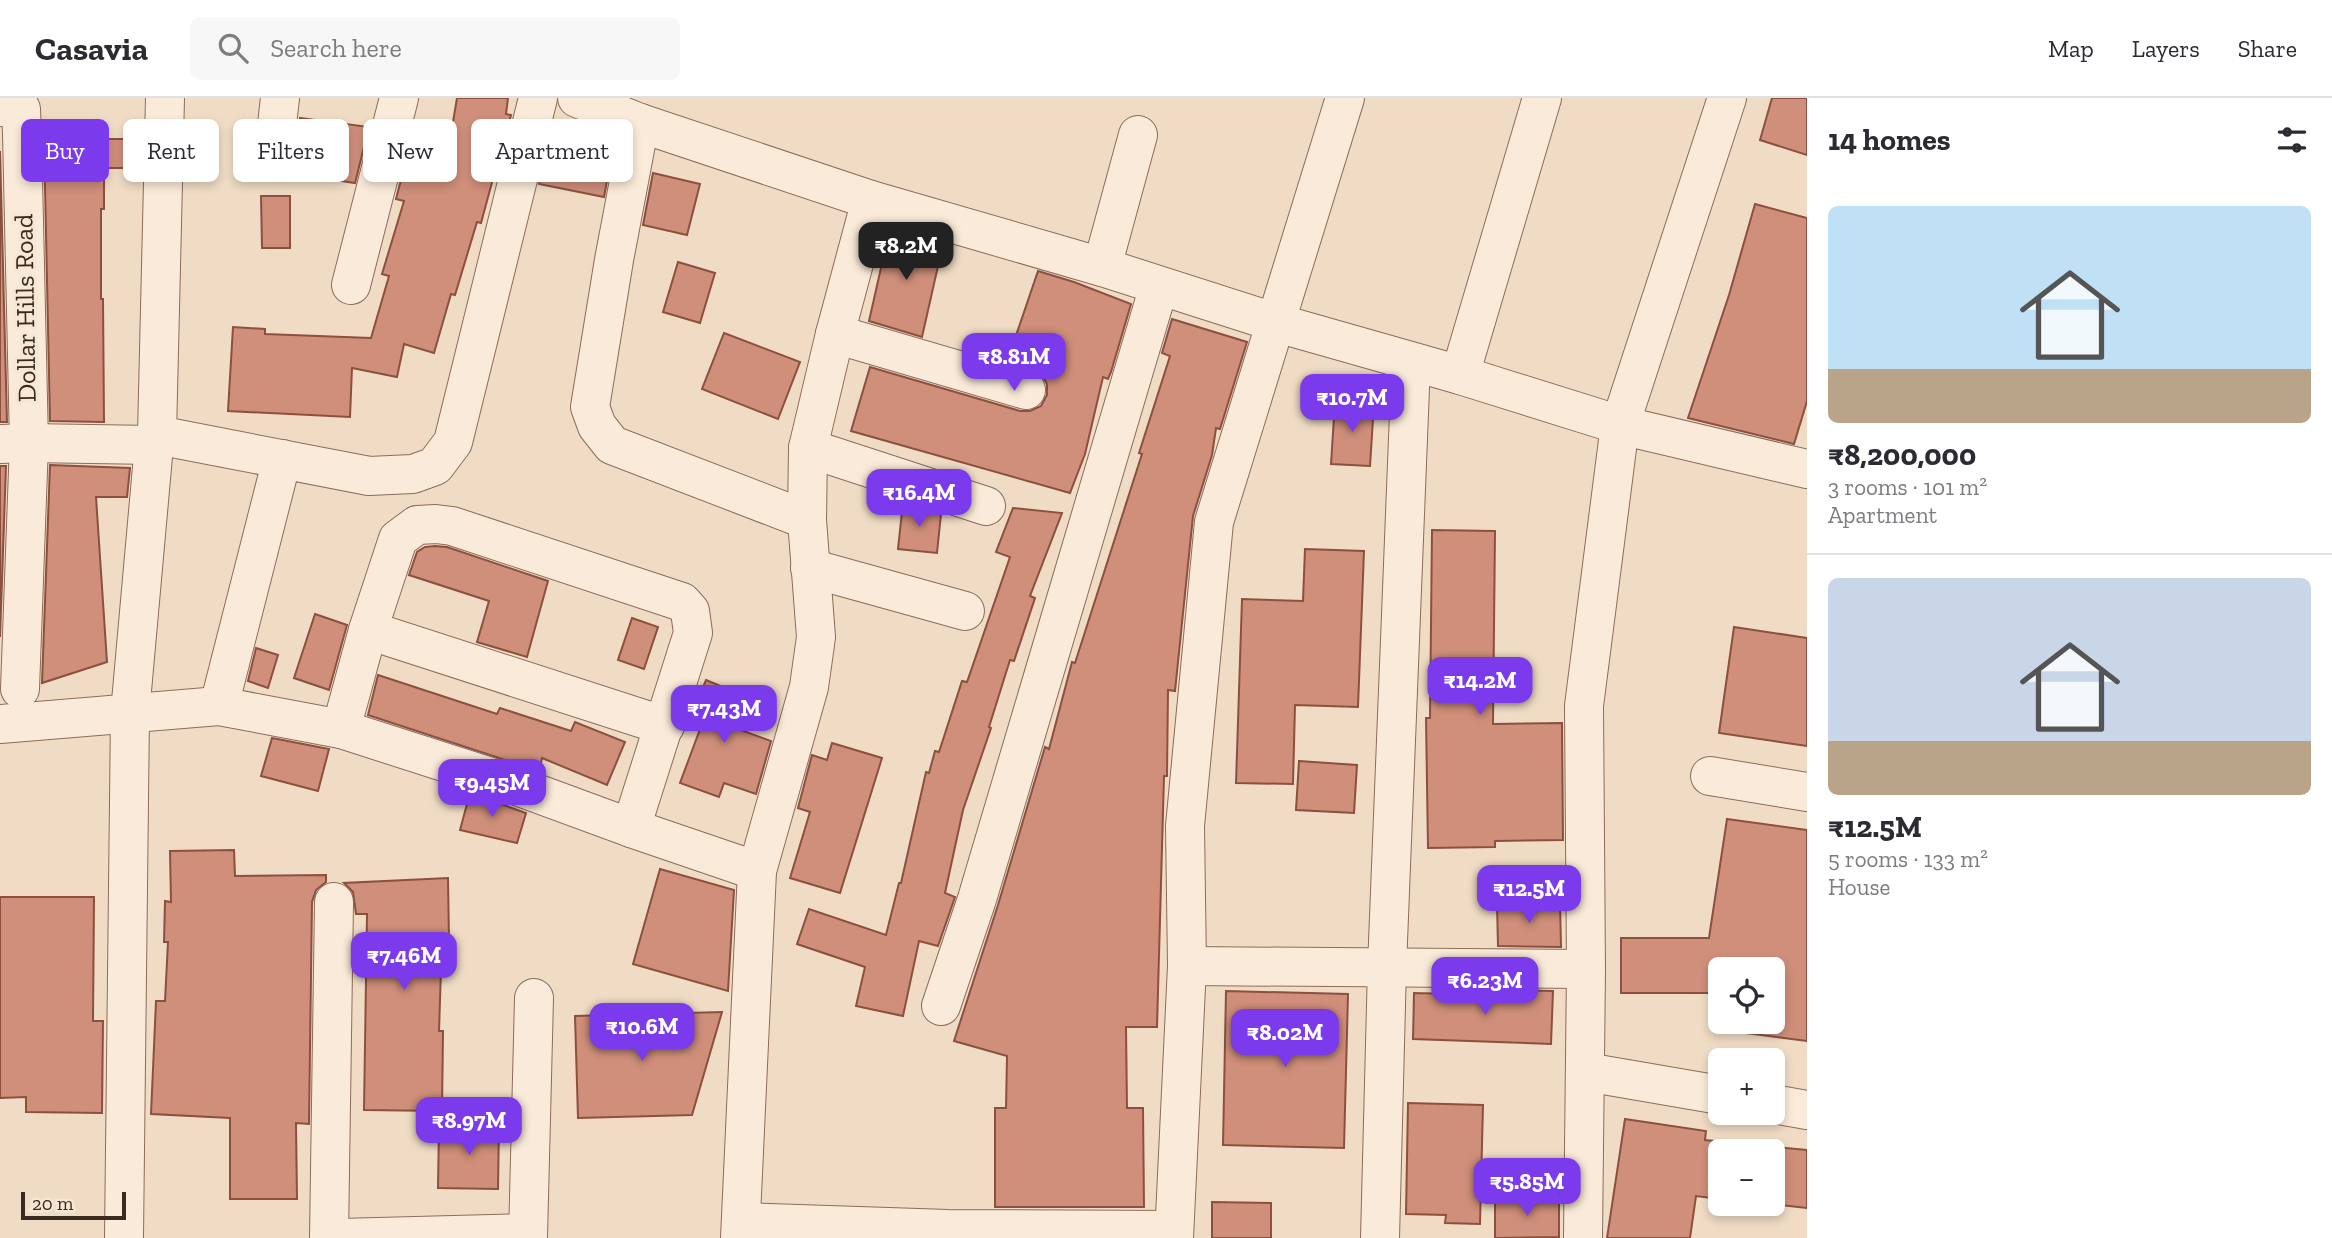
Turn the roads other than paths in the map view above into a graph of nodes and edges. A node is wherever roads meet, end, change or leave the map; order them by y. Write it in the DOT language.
graph roads {
  1 [pos="165,98"];
  2 [pos="280,98"];
  3 [pos="400,98"];
  4 [pos="538,98"];
  5 [pos="577,98"];
  6 [pos="1345,98"];
  7 [pos="1542,98"];
  8 [pos="1727,98"];
  9 [pos="0,107"];
  10 [pos="278,119"];
  11 [pos="640,123"];
  12 [pos="1138,135"];
  13 [pos="872,200"];
  14 [pos="1102,267"];
  15 [pos="351,285"];
  16 [pos="1159,286"];
  17 [pos="1277,323"];
  18 [pos="835,334"];
  19 [pos="1410,363"];
  20 [pos="1460,375"];
  21 [pos="1026,390"];
  22 [pos="1620,425"];
  23 [pos="155,440"];
  24 [pos="14,444"];
  25 [pos="808,448"];
  26 [pos="282,459"];
  27 [pos="1807,468"];
  28 [pos="986,506"];
  29 [pos="807,520"];
  30 [pos="810,568"];
  31 [pos="965,611"];
  32 [pos="368,630"];
  33 [pos="20,689"];
  34 [pos="219,706"];
  35 [pos="130,713"];
  36 [pos="0,724"];
  37 [pos="665,726"];
  38 [pos="341,729"];
  39 [pos="1710,776"];
  40 [pos="1807,792"];
  41 [pos="631,828"];
  42 [pos="757,871"];
  43 [pos="334,902"];
  44 [pos="1187,966"];
  45 [pos="1387,967"];
  46 [pos="1586,969"];
  47 [pos="534,998"];
  48 [pos="941,1006"];
  49 [pos="1586,1072"];
  50 [pos="1708,1093"];
  51 [pos="1785,1106"];
  52 [pos="1807,1110"];
  53 [pos="741,1230"];
  54 [pos="948,1234"];
  55 [pos="1174,1234"];
  56 [pos="528,1236"];
  57 [pos="124,1238"];
  58 [pos="329,1238"];
  59 [pos="339,1238"];
  60 [pos="1380,1238"];
  61 [pos="1583,1238"];
  1 -- 23 [label="street"];
  2 -- 10 [label="street"];
  3 -- 15 [label="street"];
  4 -- 26 [label="street"];
  5 -- 11 [label="street"];
  6 -- 17 [label="street"];
  7 -- 20 [label="street"];
  8 -- 22 [label="street"];
  9 -- 24 [label="street, Dollar Hills Road"];
  11 -- 13 [label="street"];
  11 -- 29 [label="street"];
  12 -- 14 [label="street"];
  13 -- 14 [label="street"];
  13 -- 18 [label="street"];
  14 -- 16 [label="street"];
  16 -- 17 [label="street"];
  16 -- 48 [label="street"];
  17 -- 19 [label="street"];
  17 -- 44 [label="street"];
  18 -- 21 [label="street"];
  18 -- 25 [label="street"];
  19 -- 20 [label="street"];
  19 -- 45 [label="street"];
  20 -- 22 [label="street"];
  22 -- 27 [label="street"];
  22 -- 46 [label="street"];
  23 -- 24 [label="street"];
  23 -- 26 [label="street"];
  23 -- 35 [label="street"];
  24 -- 33 [label="street, Dollar Hills Road"];
  25 -- 28 [label="street"];
  25 -- 29 [label="street"];
  26 -- 34 [label="street"];
  29 -- 30 [label="street"];
  30 -- 31 [label="street"];
  30 -- 42 [label="street"];
  32 -- 37 [label="street"];
  32 -- 37 [label="street"];
  32 -- 38 [label="street"];
  34 -- 35 [label="street"];
  34 -- 38 [label="street"];
  35 -- 36 [label="street"];
  35 -- 57 [label="street"];
  37 -- 41 [label="street"];
  38 -- 41 [label="street"];
  39 -- 40 [label="street"];
  41 -- 42 [label="street"];
  42 -- 53 [label="street"];
  43 -- 58 [label="street"];
  44 -- 45 [label="street"];
  44 -- 55 [label="street"];
  45 -- 46 [label="street"];
  45 -- 60 [label="street"];
  46 -- 49 [label="street"];
  47 -- 56 [label="street"];
  49 -- 50 [label="street"];
  49 -- 61 [label="street"];
  51 -- 52 [label="street"];
  53 -- 54 [label="street"];
  54 -- 55 [label="street"];
  56 -- 59 [label="street"];
}
